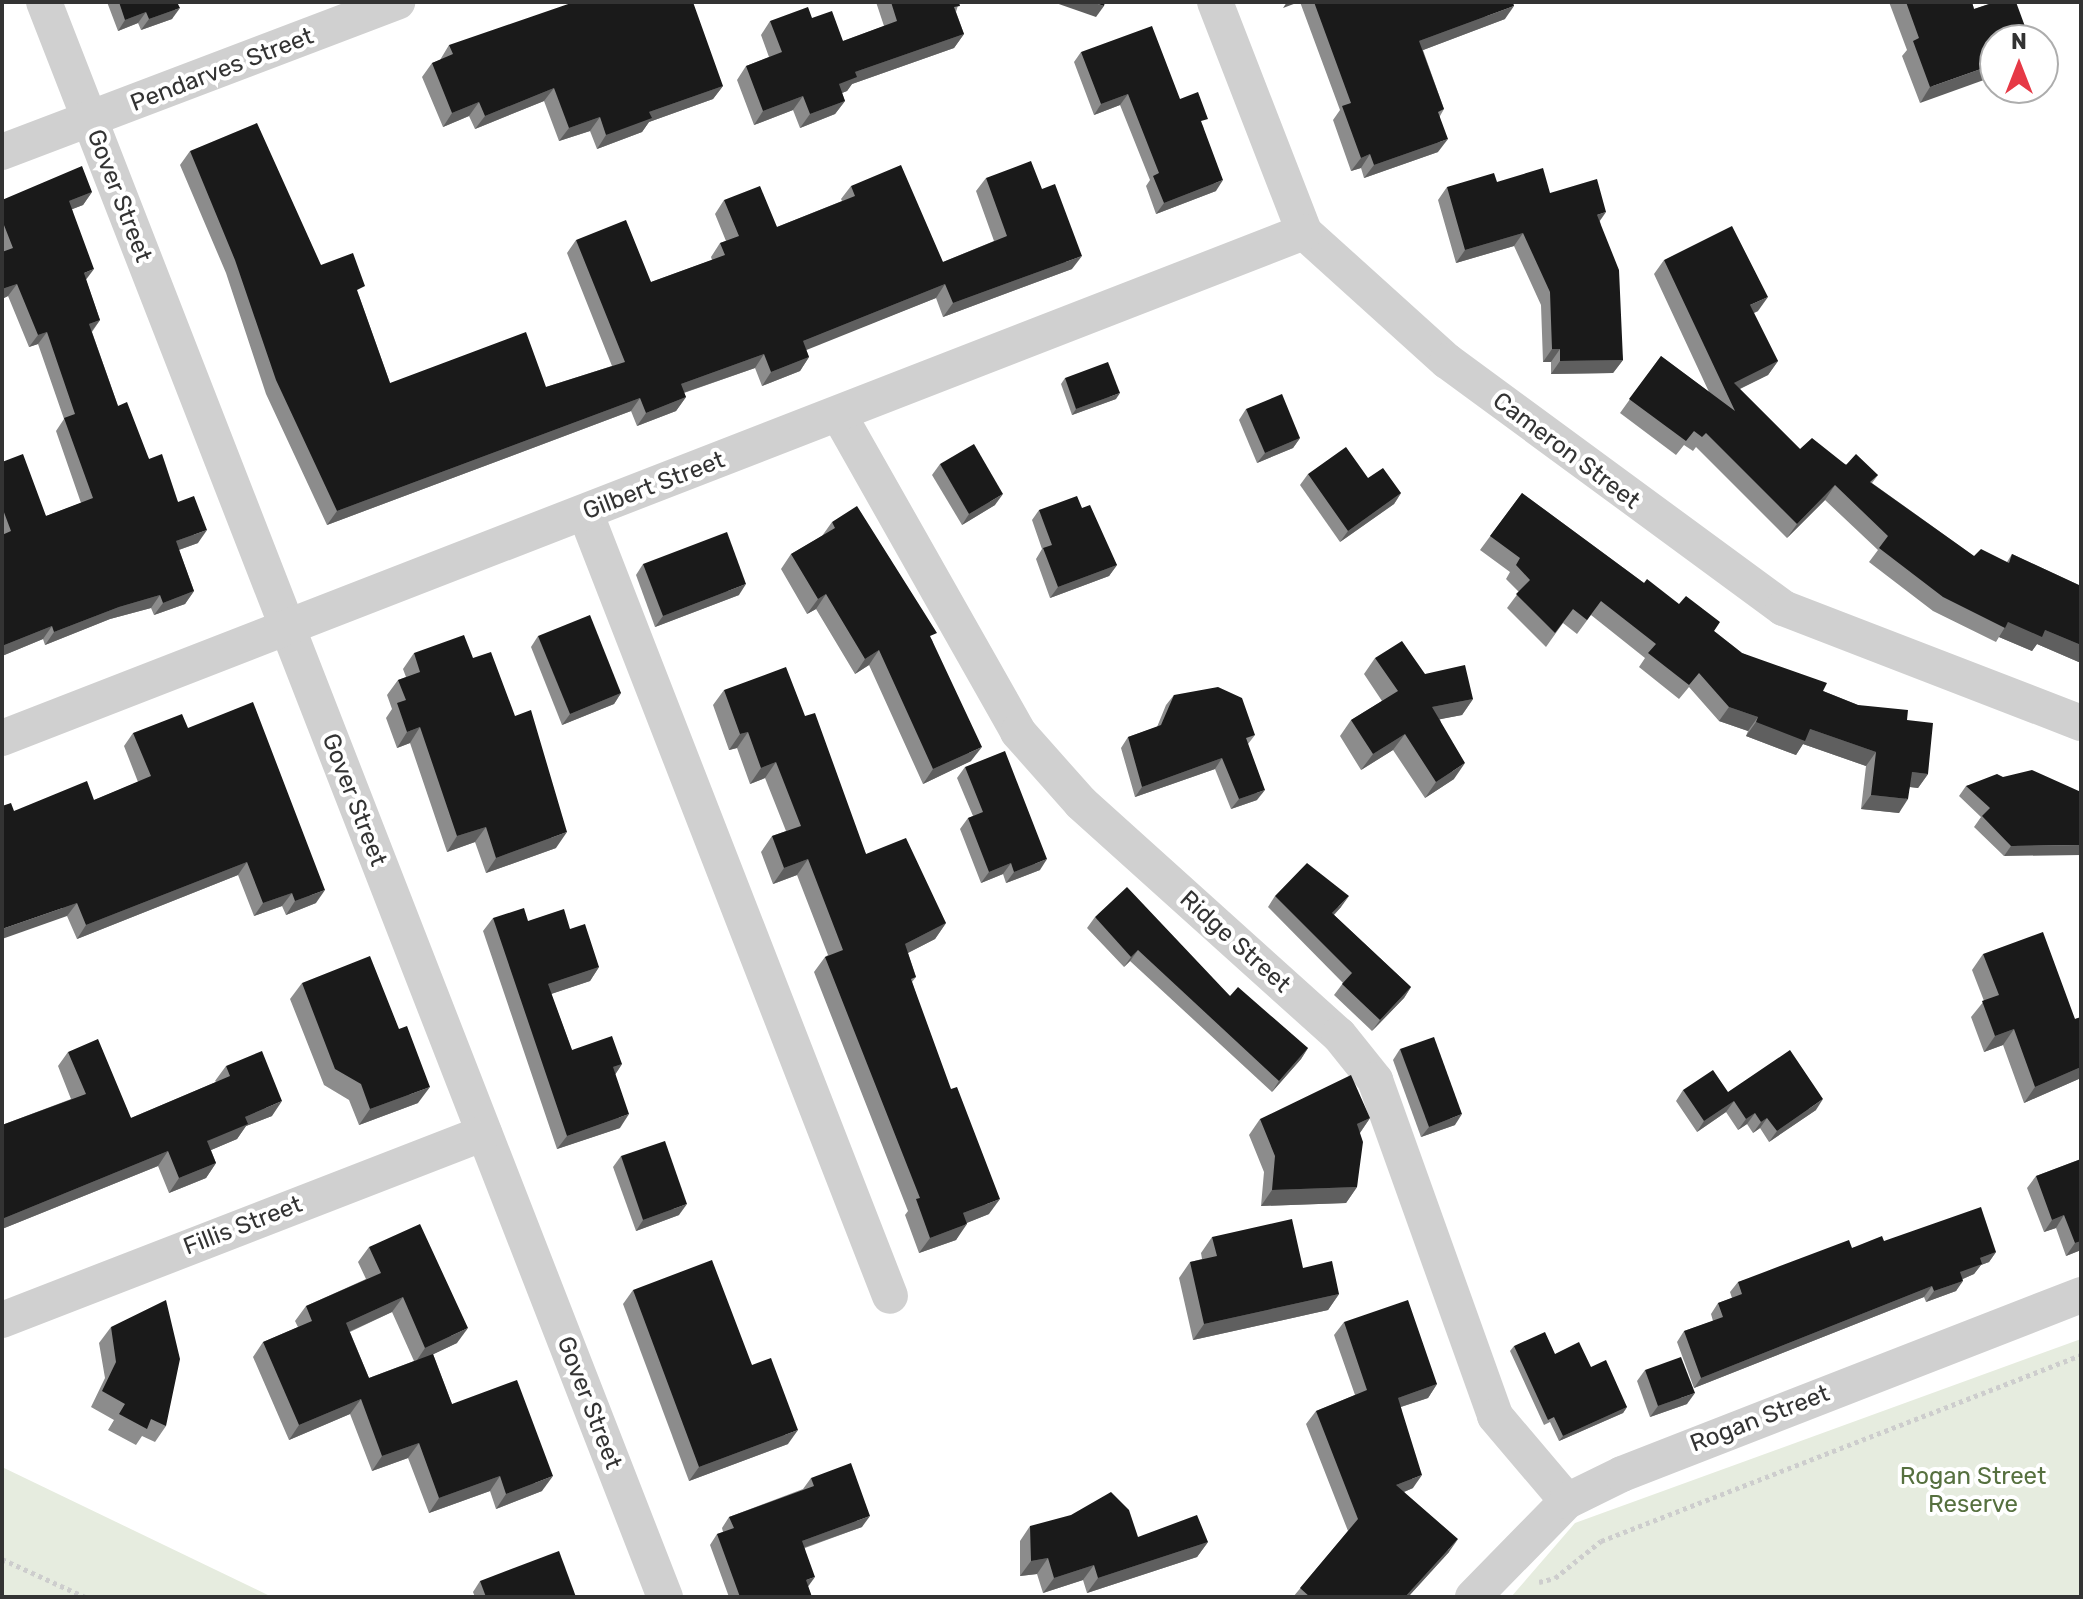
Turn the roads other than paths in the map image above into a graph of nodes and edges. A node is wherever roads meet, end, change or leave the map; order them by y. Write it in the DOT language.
graph roads {
  1 [pos="44,2"];
  2 [pos="397,2"];
  3 [pos="1215,2"];
  4 [pos="89,120"];
  5 [pos="2,152"];
  6 [pos="1304,232"];
  7 [pos="839,415"];
  8 [pos="585,512"];
  9 [pos="286,626"];
  10 [pos="2081,723"];
  11 [pos="2,738"];
  12 [pos="484,1133"];
  13 [pos="2081,1295"];
  14 [pos="890,1296"];
  15 [pos="2,1320"];
  16 [pos="1567,1501"];
  17 [pos="665,1597"];
  18 [pos="1473,1597"];
  1 -- 4 [label="street, Gover Street"];
  2 -- 4 [label="street, Pendarves Street"];
  3 -- 6 [label="street, Cameron Street"];
  4 -- 5 [label="street, Pendarves Street"];
  4 -- 9 [label="street, Gover Street"];
  6 -- 7 [label="street, Gilbert Street"];
  6 -- 10 [label="street, Cameron Street"];
  7 -- 8 [label="street, Gilbert Street"];
  7 -- 16 [label="street, Ridge Street"];
  8 -- 9 [label="street, Gilbert Street"];
  8 -- 14 [label="street"];
  9 -- 11 [label="street, Gilbert Street"];
  9 -- 12 [label="street, Gover Street"];
  12 -- 15 [label="street, Fillis Street"];
  12 -- 17 [label="street, Gover Street"];
  13 -- 16 [label="street, Rogan Street"];
  16 -- 18 [label="street, Rogan Street"];
}
